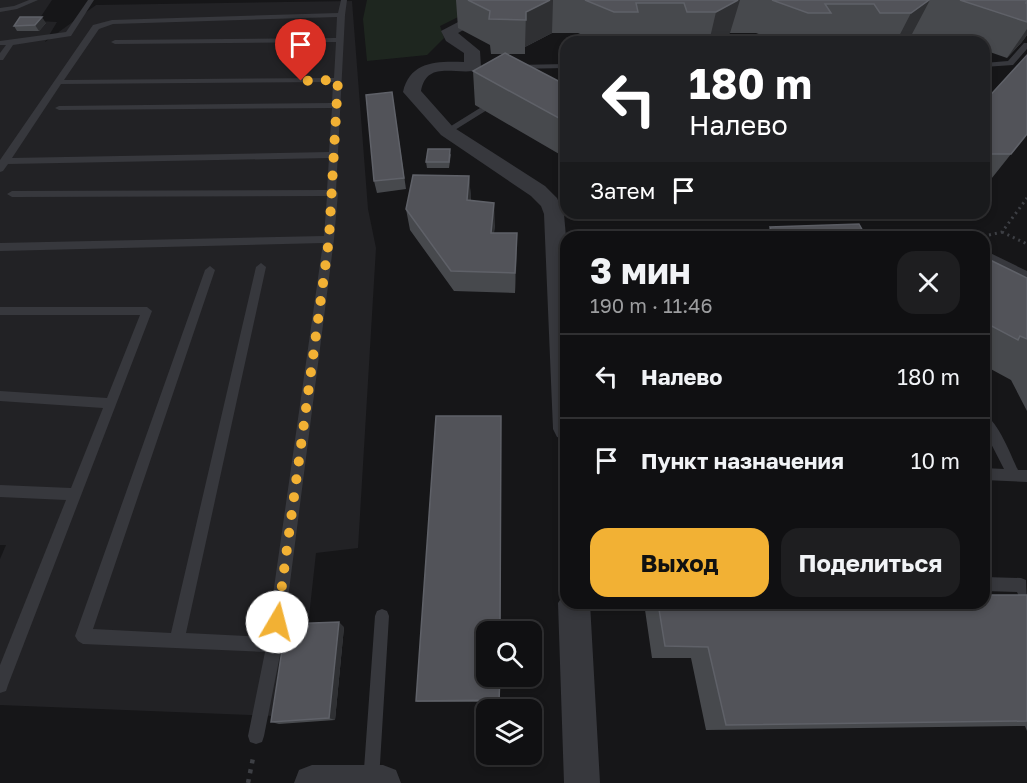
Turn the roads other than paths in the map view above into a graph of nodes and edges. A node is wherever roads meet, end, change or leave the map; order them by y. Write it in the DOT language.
graph roads {
  1 [pos="35,0"];
  2 [pos="91,0"];
  3 [pos="344,0"];
  4 [pos="511,0"];
  5 [pos="0,10"];
  6 [pos="341,15"];
  7 [pos="339,40"];
  8 [pos="115,42"];
  9 [pos="0,43"];
  10 [pos="11,43"];
  11 [pos="1027,45"];
  12 [pos="0,58"];
  13 [pos="990,65"];
  14 [pos="560,66"];
  15 [pos="508,67"];
  16 [pos="531,67"];
  17 [pos="540,78"];
  18 [pos="338,80"];
  19 [pos="57,82"];
  20 [pos="337,105"];
  21 [pos="59,108"];
  22 [pos="483,110"];
  23 [pos="447,131"];
  24 [pos="334,155"];
  25 [pos="2,165"];
  26 [pos="333,193"];
  27 [pos="12,194"];
  28 [pos="560,238"];
  29 [pos="329,239"];
  30 [pos="0,247"];
  31 [pos="990,257"];
  32 [pos="261,267"];
  33 [pos="210,270"];
  34 [pos="1027,276"];
  35 [pos="0,310"];
  36 [pos="0,396"];
  37 [pos="110,404"];
  38 [pos="990,429"];
  39 [pos="990,474"];
  40 [pos="1020,476"];
  41 [pos="0,491"];
  42 [pos="75,494"];
  43 [pos="990,584"];
  44 [pos="1027,598"];
  45 [pos="574,609"];
  46 [pos="382,616"];
  47 [pos="177,640"];
  48 [pos="274,645"];
  49 [pos="0,685"];
  50 [pos="256,736"];
  51 [pos="376,782"];
  52 [pos="312,783"];
  53 [pos="582,783"];
  1 -- 5 [label="lane"];
  2 -- 10 [label="lane"];
  3 -- 6 [label="lane"];
  4 -- 23 [label="street"];
  6 -- 7 [label="lane"];
  6 -- 19 [label="lane"];
  7 -- 8 [label="lane"];
  7 -- 18 [label="lane"];
  9 -- 10 [label="lane"];
  10 -- 12 [label="lane"];
  11 -- 13 [label="lane"];
  14 -- 16 [label="lane"];
  15 -- 16 [label="lane"];
  16 -- 17 [label="lane"];
  18 -- 19 [label="lane"];
  18 -- 20 [label="lane"];
  19 -- 25 [label="lane"];
  20 -- 21 [label="lane"];
  20 -- 24 [label="lane"];
  22 -- 23 [label="lane"];
  23 -- 28 [label="street"];
  24 -- 25 [label="lane"];
  24 -- 26 [label="lane"];
  26 -- 27 [label="lane"];
  26 -- 29 [label="lane"];
  29 -- 30 [label="lane"];
  29 -- 48 [label="lane"];
  31 -- 34 [label="lane"];
  32 -- 47 [label="lane"];
  33 -- 47 [label="lane"];
  35 -- 37 [label="lane"];
  36 -- 37 [label="lane"];
  37 -- 42 [label="lane"];
  38 -- 40 [label="lane"];
  39 -- 40 [label="lane"];
  41 -- 42 [label="lane"];
  42 -- 49 [label="lane"];
  43 -- 44 [label="lane"];
  45 -- 53 [label="street"];
  46 -- 51 [label="lane"];
  47 -- 48 [label="lane"];
  48 -- 50 [label="lane"];
  51 -- 52 [label="street"];
}
